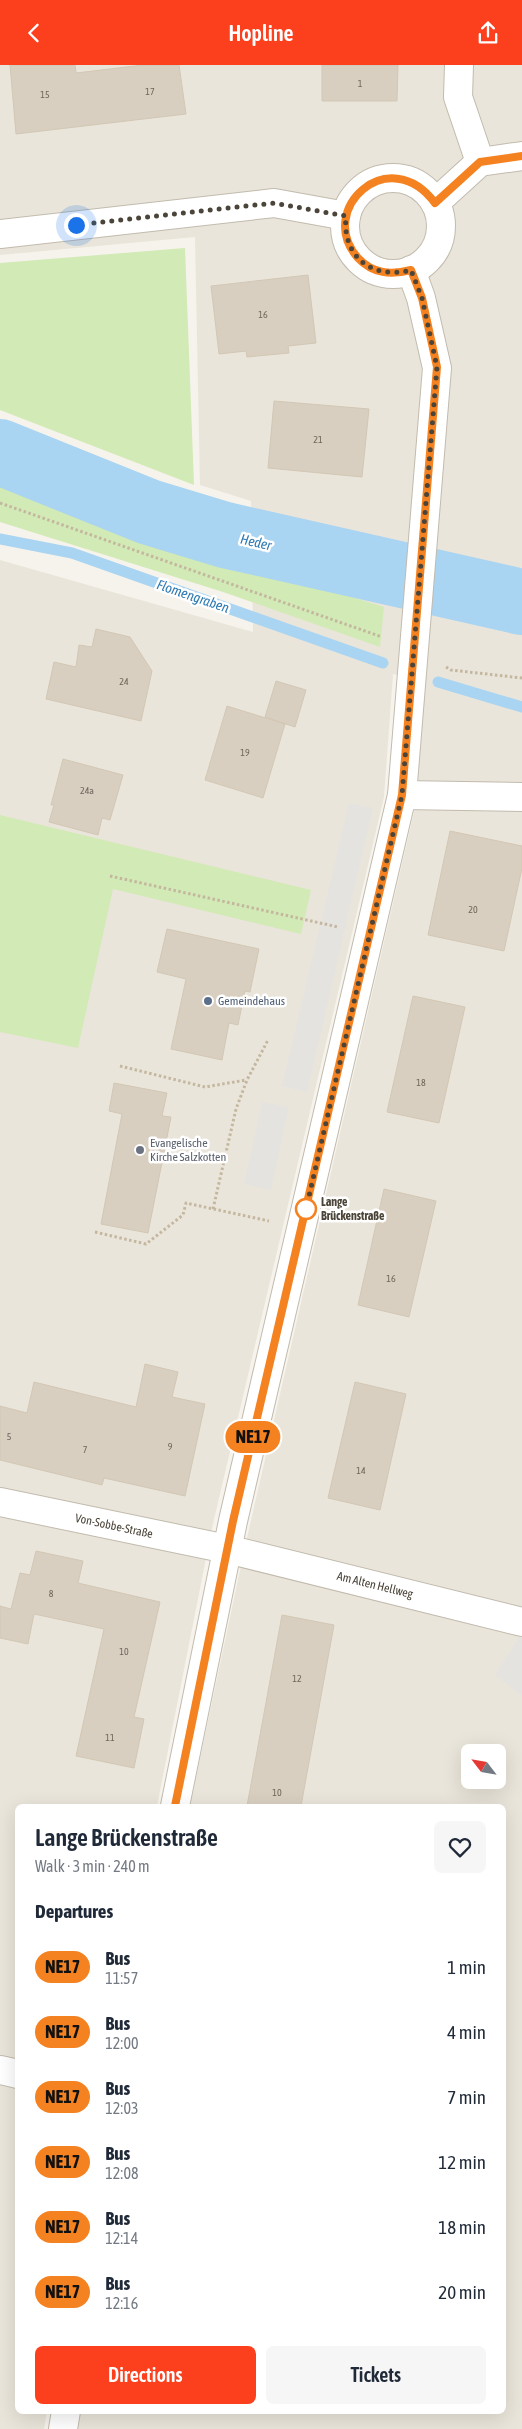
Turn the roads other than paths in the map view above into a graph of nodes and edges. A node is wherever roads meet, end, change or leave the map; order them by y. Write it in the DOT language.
graph roads {
  1 [pos="459,65"];
  2 [pos="522,156"];
  3 [pos="480,162"];
  4 [pos="435,203"];
  5 [pos="346,216"];
  6 [pos="0,234"];
  7 [pos="411,270"];
  8 [pos="402,795"];
  9 [pos="522,797"];
  10 [pos="0,1502"];
  11 [pos="227,1549"];
  12 [pos="522,1622"];
  13 [pos="175,1804"];
  14 [pos="0,2070"];
  15 [pos="15,2073"];
  16 [pos="66,2414"];
  17 [pos="63,2429"];
  1 -- 3 [label="street"];
  2 -- 3 [label="street"];
  3 -- 4 [label="street"];
  4 -- 5 [label="street"];
  4 -- 7 [label="street"];
  5 -- 6 [label="street"];
  5 -- 7 [label="street"];
  7 -- 8 [label="street"];
  8 -- 9 [label="street"];
  8 -- 11 [label="street"];
  10 -- 11 [label="street, Von-Sobbe-Straße"];
  11 -- 12 [label="street, Am Alten Hellweg"];
  11 -- 13 [label="street"];
  14 -- 15 [label="street"];
  16 -- 17 [label="street"];
}
